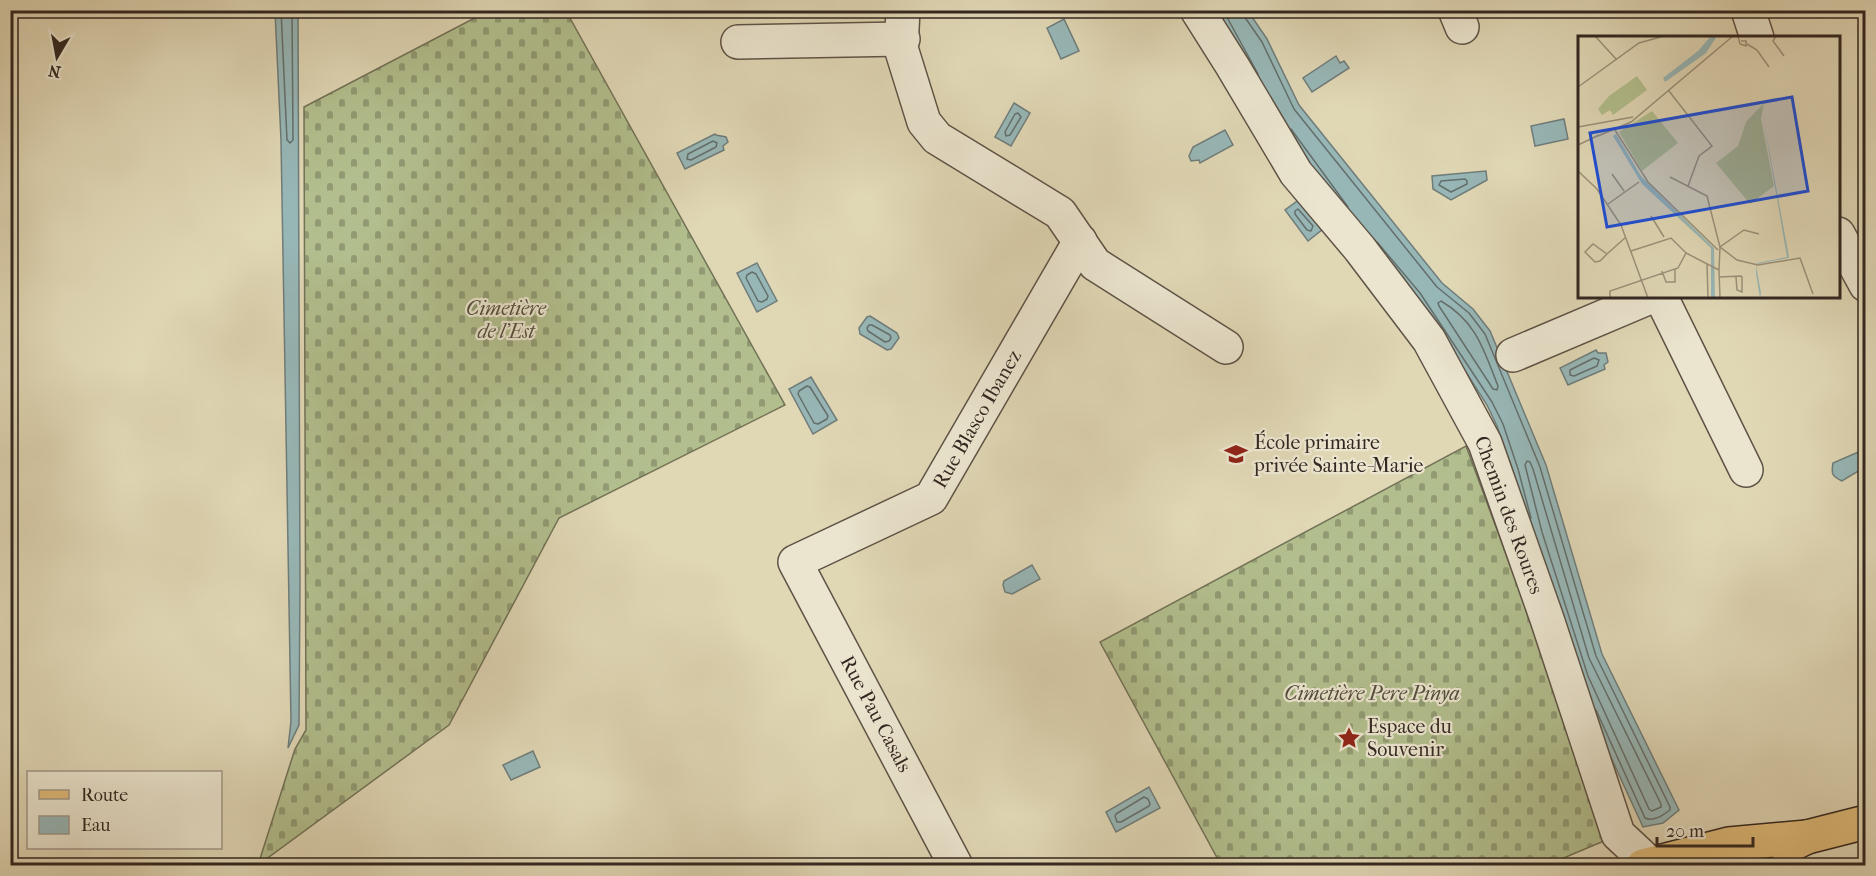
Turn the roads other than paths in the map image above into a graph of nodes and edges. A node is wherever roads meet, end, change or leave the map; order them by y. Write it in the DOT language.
graph roads {
  1 [pos="1197,10"];
  2 [pos="1748,10"];
  3 [pos="903,25"];
  4 [pos="1756,36"];
  5 [pos="738,42"];
  6 [pos="1840,236"];
  7 [pos="1080,242"];
  8 [pos="1866,285"];
  9 [pos="1648,298"];
  10 [pos="1661,298"];
  11 [pos="1226,346"];
  12 [pos="1513,355"];
  13 [pos="1746,470"];
  14 [pos="795,562"];
  15 [pos="1866,822"];
  16 [pos="1807,837"];
  17 [pos="1646,865"];
  18 [pos="956,866"];
  19 [pos="1743,866"];
  1 -- 17 [label="street, Chemin des Roures"];
  2 -- 4 [label="street"];
  3 -- 5 [label="street"];
  3 -- 7 [label="street"];
  6 -- 8 [label="street"];
  7 -- 11 [label="street"];
  7 -- 14 [label="street, Rue Blasco Ibanez"];
  9 -- 12 [label="street"];
  10 -- 13 [label="street"];
  14 -- 18 [label="street, Rue Pau Casals"];
  15 -- 16 [label="main road"];
  16 -- 17 [label="main road"];
  16 -- 19 [label="main road"];
}
